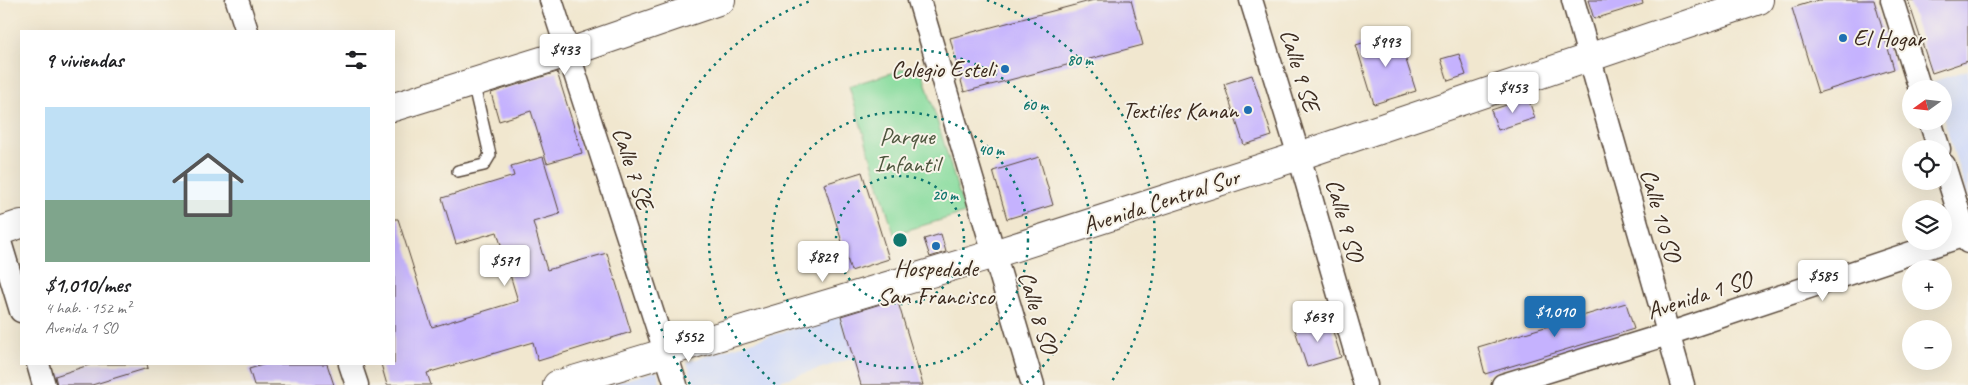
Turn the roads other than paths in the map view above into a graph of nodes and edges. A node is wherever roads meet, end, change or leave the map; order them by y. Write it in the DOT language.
graph roads {
  1 [pos="237,0"];
  2 [pos="551,0"];
  3 [pos="721,0"];
  4 [pos="919,0"];
  5 [pos="1251,0"];
  6 [pos="1573,0"];
  7 [pos="1758,0"];
  8 [pos="1892,0"];
  9 [pos="247,30"];
  10 [pos="568,53"];
  11 [pos="1590,58"];
  12 [pos="1917,80"];
  13 [pos="473,82"];
  14 [pos="395,107"];
  15 [pos="1299,156"];
  16 [pos="458,171"];
  17 [pos="1952,190"];
  18 [pos="20,224"];
  19 [pos="0,231"];
  20 [pos="1967,237"];
  21 [pos="0,242"];
  22 [pos="994,254"];
  23 [pos="20,308"];
  24 [pos="1668,334"];
  25 [pos="666,351"];
  26 [pos="38,365"];
  27 [pos="350,365"];
  28 [pos="44,385"];
  29 [pos="357,385"];
  30 [pos="557,385"];
  31 [pos="676,385"];
  32 [pos="1033,385"];
  33 [pos="1365,385"];
  34 [pos="1503,385"];
  35 [pos="1684,385"];
  1 -- 9 [label="street"];
  2 -- 10 [label="street, Calle 7 SE"];
  3 -- 10 [label="street"];
  4 -- 22 [label="street, Calle 8 SO"];
  5 -- 15 [label="street, Calle 9 SE"];
  6 -- 11 [label="street, Calle 10 SO"];
  7 -- 11 [label="street, Avenida Central Sur"];
  8 -- 12 [label="street"];
  10 -- 13 [label="street"];
  10 -- 25 [label="street, Calle 7 SE"];
  11 -- 15 [label="street, Avenida Central Sur"];
  11 -- 24 [label="street, Calle 10 SO"];
  13 -- 14 [label="street"];
  13 -- 16 [label="lane"];
  15 -- 22 [label="street, Avenida Central Sur"];
  15 -- 33 [label="street, Calle 9 SO"];
  17 -- 20 [label="street"];
  18 -- 19 [label="street"];
  20 -- 24 [label="street, Avenida 1 SO"];
  21 -- 23 [label="street"];
  22 -- 25 [label="street, Avenida Central Sur"];
  22 -- 32 [label="street, Calle 8 SO"];
  24 -- 34 [label="street, Avenida 1 SO"];
  24 -- 35 [label="street, Calle 10 SO"];
  25 -- 30 [label="street, Avenida Central Sur"];
  25 -- 31 [label="street, Calle 7 SE"];
  26 -- 28 [label="street"];
  27 -- 29 [label="street"];
}
